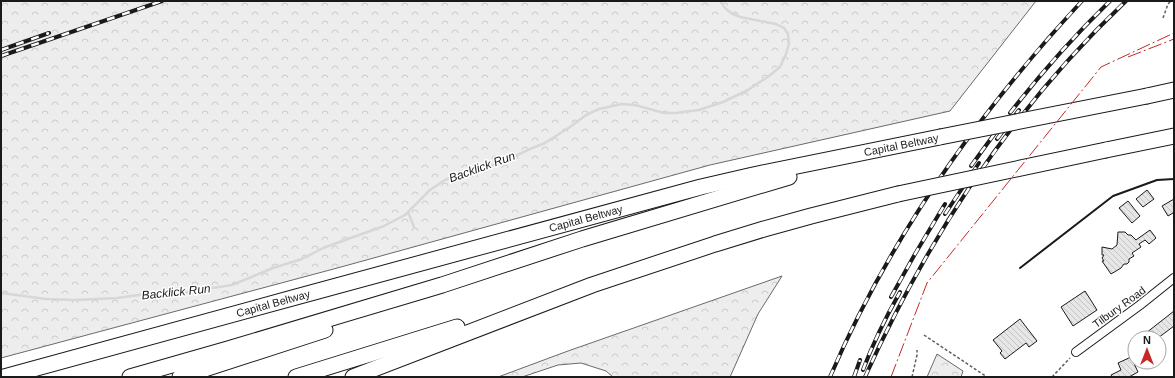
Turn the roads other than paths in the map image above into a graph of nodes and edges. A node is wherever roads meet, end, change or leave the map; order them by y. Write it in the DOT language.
graph roads {
  1 [pos="1174,90"];
  2 [pos="1174,136"];
  3 [pos="893,147"];
  4 [pos="582,239"];
  5 [pos="1174,278"];
  6 [pos="592,285"];
  7 [pos="1076,352"];
  8 [pos="4,377"];
  9 [pos="130,377"];
  10 [pos="180,377"];
  11 [pos="296,377"];
  12 [pos="353,377"];
  1 -- 3 [label="highway, Capital Beltway, bridge"];
  2 -- 6 [label="highway, bridge"];
  3 -- 4 [label="highway"];
  3 -- 8 [label="highway, Capital Beltway"];
  4 -- 9 [label="highway"];
  4 -- 10 [label="highway"];
  5 -- 7 [label="street, Tilbury Road"];
  6 -- 11 [label="highway"];
  6 -- 12 [label="highway"];
}
